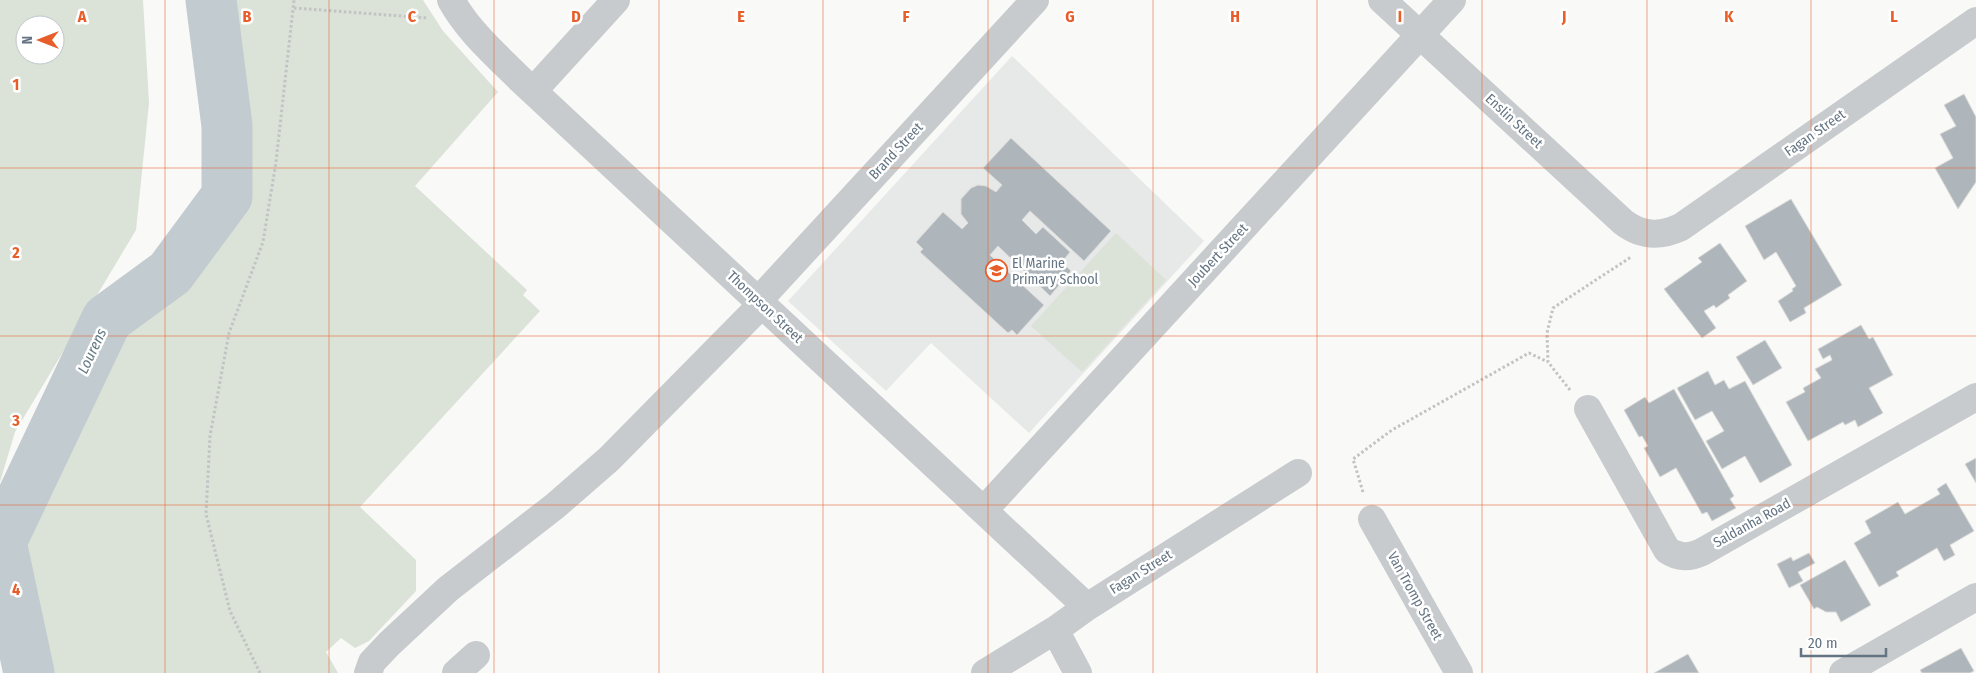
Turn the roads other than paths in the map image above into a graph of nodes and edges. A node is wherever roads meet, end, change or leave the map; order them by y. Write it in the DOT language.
graph roads {
  1 [pos="616,0"];
  2 [pos="1035,0"];
  3 [pos="1382,0"];
  4 [pos="1452,0"];
  5 [pos="454,6"];
  6 [pos="1976,21"];
  7 [pos="1420,35"];
  8 [pos="533,90"];
  9 [pos="1650,234"];
  10 [pos="760,303"];
  11 [pos="1976,396"];
  12 [pos="1588,408"];
  13 [pos="1298,473"];
  14 [pos="984,510"];
  15 [pos="1372,519"];
  16 [pos="1974,604"];
  17 [pos="1087,607"];
  18 [pos="1055,630"];
  19 [pos="476,655"];
  20 [pos="368,673"];
  21 [pos="456,673"];
  22 [pos="985,673"];
  23 [pos="1078,673"];
  24 [pos="1458,673"];
  25 [pos="1842,673"];
  1 -- 8 [label="street"];
  2 -- 10 [label="street, Brand Street"];
  3 -- 7 [label="street, Enslin Street"];
  4 -- 7 [label="street, Joubert Street"];
  5 -- 8 [label="street, Thompson Street"];
  6 -- 9 [label="street, Fagan Street"];
  7 -- 9 [label="street, Enslin Street"];
  7 -- 14 [label="street, Joubert Street"];
  8 -- 10 [label="street, Thompson Street"];
  10 -- 14 [label="street, Thompson Street"];
  10 -- 20 [label="street, Brand Street"];
  11 -- 12 [label="street, Saldanha Road"];
  13 -- 17 [label="street, Fagan Street"];
  14 -- 17 [label="street, Thompson Street"];
  15 -- 24 [label="street, Van Tromp Street"];
  16 -- 25 [label="street"];
  17 -- 18 [label="street, Fagan Street"];
  18 -- 22 [label="street, Fagan Street"];
  18 -- 23 [label="street"];
  19 -- 21 [label="street"];
}
